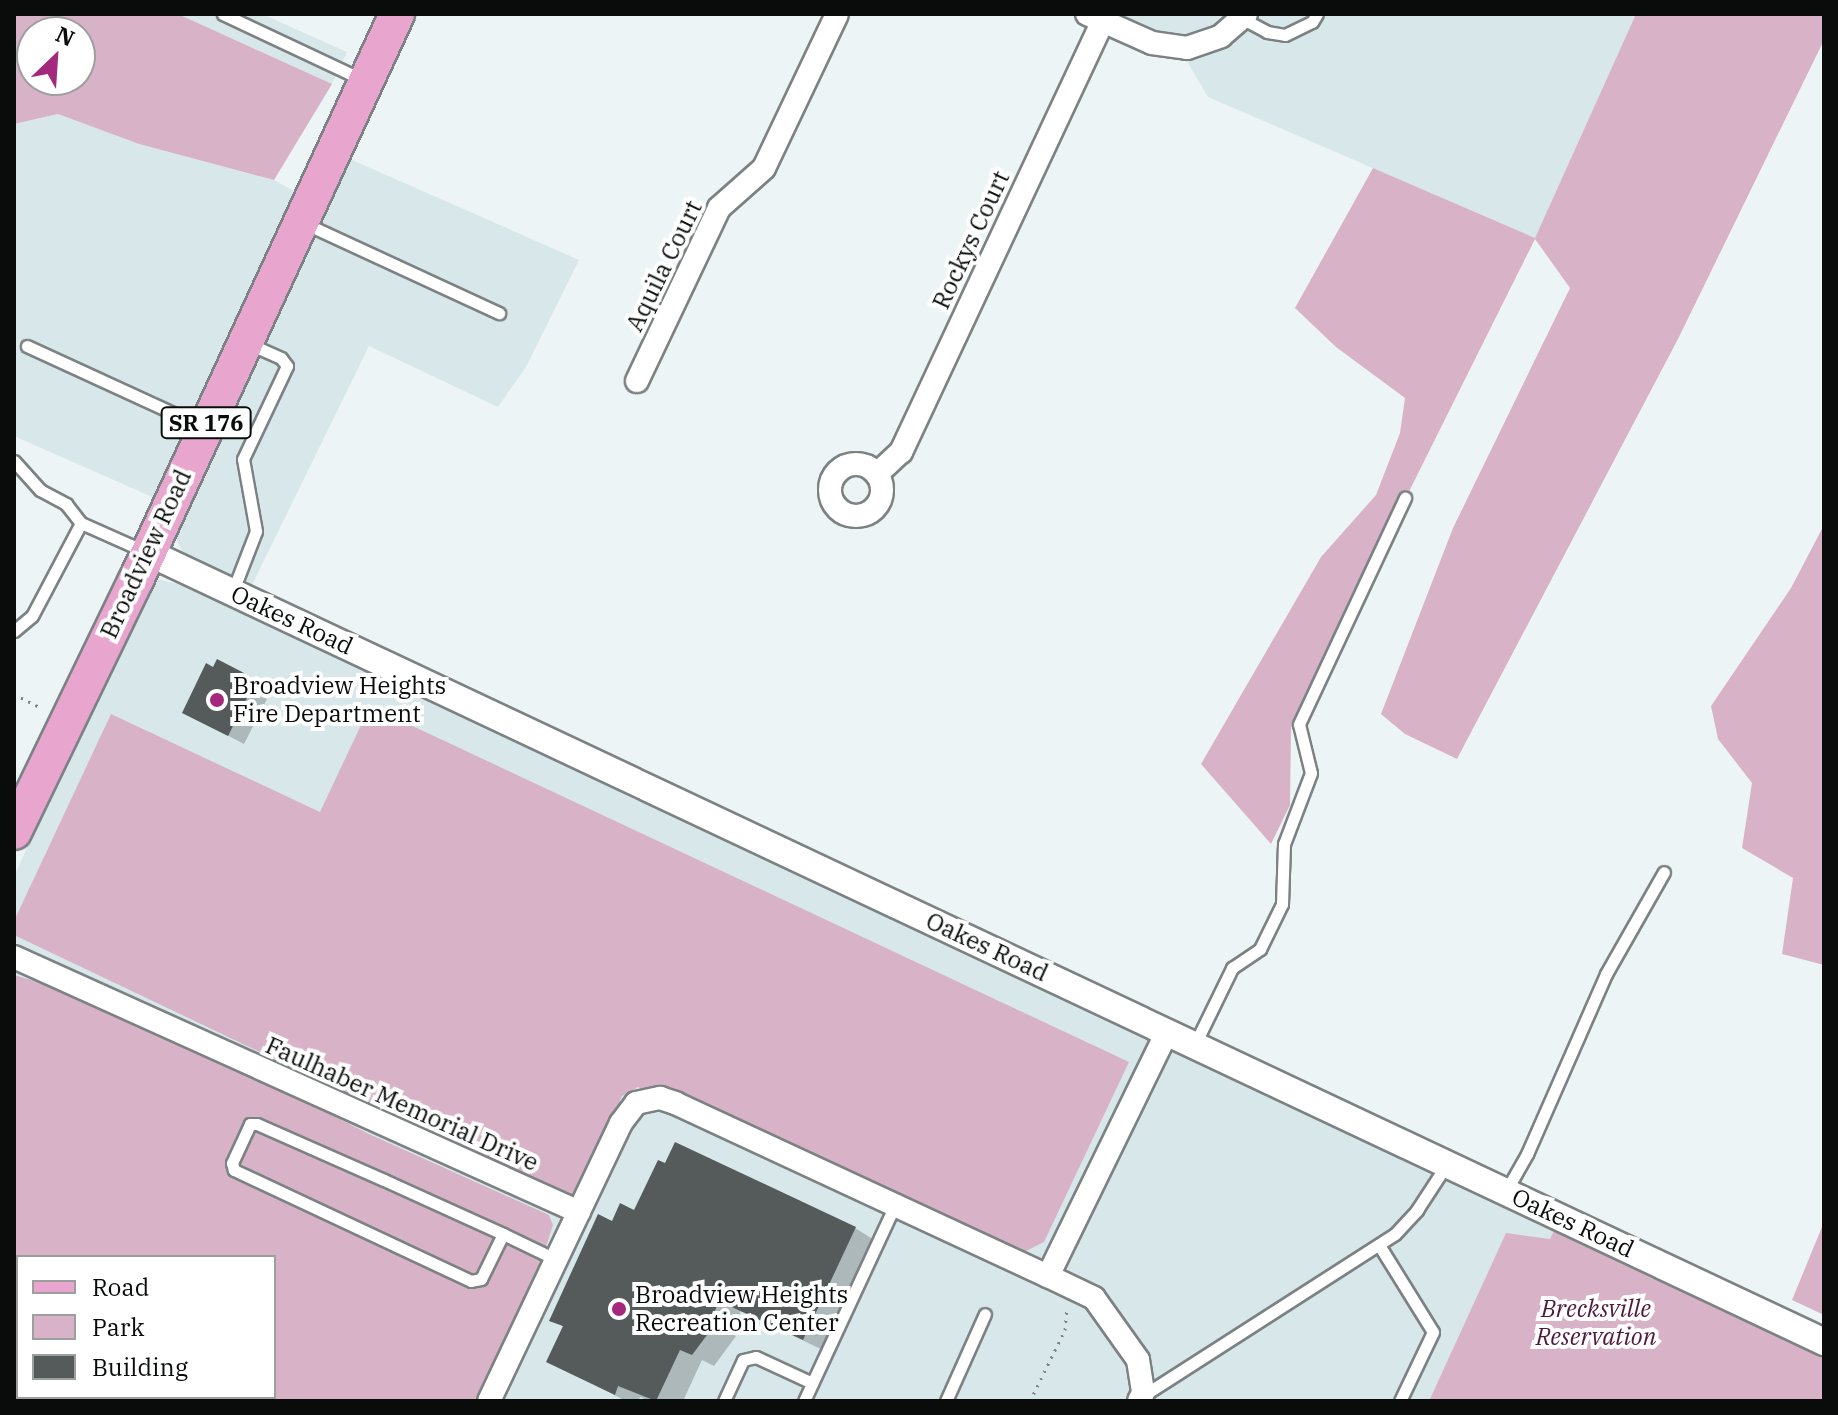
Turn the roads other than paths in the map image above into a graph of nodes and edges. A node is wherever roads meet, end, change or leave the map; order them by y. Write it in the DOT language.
graph roads {
  1 [pos="223,14"];
  2 [pos="397,14"];
  3 [pos="837,14"];
  4 [pos="1317,14"];
  5 [pos="1245,16"];
  6 [pos="1106,19"];
  7 [pos="366,81"];
  8 [pos="300,221"];
  9 [pos="499,313"];
  10 [pos="244,341"];
  11 [pos="27,346"];
  12 [pos="637,381"];
  13 [pos="204,427"];
  14 [pos="14,461"];
  15 [pos="877,474"];
  16 [pos="1405,498"];
  17 [pos="81,523"];
  18 [pos="149,553"];
  19 [pos="232,593"];
  20 [pos="14,631"];
  21 [pos="14,832"];
  22 [pos="1664,872"];
  23 [pos="14,957"];
  24 [pos="1167,1032"];
  25 [pos="1195,1044"];
  26 [pos="1447,1164"];
  27 [pos="1506,1192"];
  28 [pos="896,1202"];
  29 [pos="579,1212"];
  30 [pos="503,1234"];
  31 [pos="1379,1245"];
  32 [pos="557,1260"];
  33 [pos="1048,1276"];
  34 [pos="985,1314"];
  35 [pos="1824,1342"];
  36 [pos="812,1383"];
  37 [pos="1143,1398"];
  38 [pos="494,1399"];
  39 [pos="724,1401"];
  40 [pos="804,1401"];
  41 [pos="946,1401"];
  42 [pos="1400,1401"];
  1 -- 7 [label="lane"];
  2 -- 7 [label="main road, Broadview Road / SR 176"];
  3 -- 12 [label="street, Aquila Court"];
  4 -- 5 [label="lane"];
  5 -- 6 [label="street"];
  6 -- 15 [label="street, Rockys Court"];
  7 -- 8 [label="main road, Broadview Road / SR 176"];
  8 -- 9 [label="lane"];
  8 -- 10 [label="main road, Broadview Road / SR 176"];
  10 -- 13 [label="main road, Broadview Road / SR 176"];
  10 -- 19 [label="lane"];
  11 -- 13 [label="lane"];
  13 -- 18 [label="main road, Broadview Road / SR 176"];
  14 -- 17 [label="lane"];
  16 -- 25 [label="lane"];
  17 -- 18 [label="lane"];
  17 -- 20 [label="lane"];
  18 -- 19 [label="street, Oakes Road"];
  18 -- 21 [label="main road, Broadview Road / SR 176"];
  19 -- 24 [label="street, Oakes Road"];
  22 -- 27 [label="lane"];
  23 -- 29 [label="street, Faulhaber Memorial Drive"];
  24 -- 25 [label="street, Oakes Road"];
  24 -- 33 [label="street"];
  25 -- 26 [label="street, Oakes Road"];
  26 -- 27 [label="street, Oakes Road"];
  26 -- 31 [label="lane"];
  27 -- 35 [label="street, Oakes Road"];
  28 -- 29 [label="street"];
  28 -- 33 [label="street"];
  28 -- 36 [label="lane"];
  29 -- 32 [label="street"];
  30 -- 30 [label="lane"];
  30 -- 32 [label="lane"];
  31 -- 37 [label="lane"];
  31 -- 42 [label="lane"];
  32 -- 38 [label="street"];
  33 -- 37 [label="street"];
  34 -- 41 [label="lane"];
  36 -- 39 [label="lane"];
  36 -- 40 [label="lane"];
}
